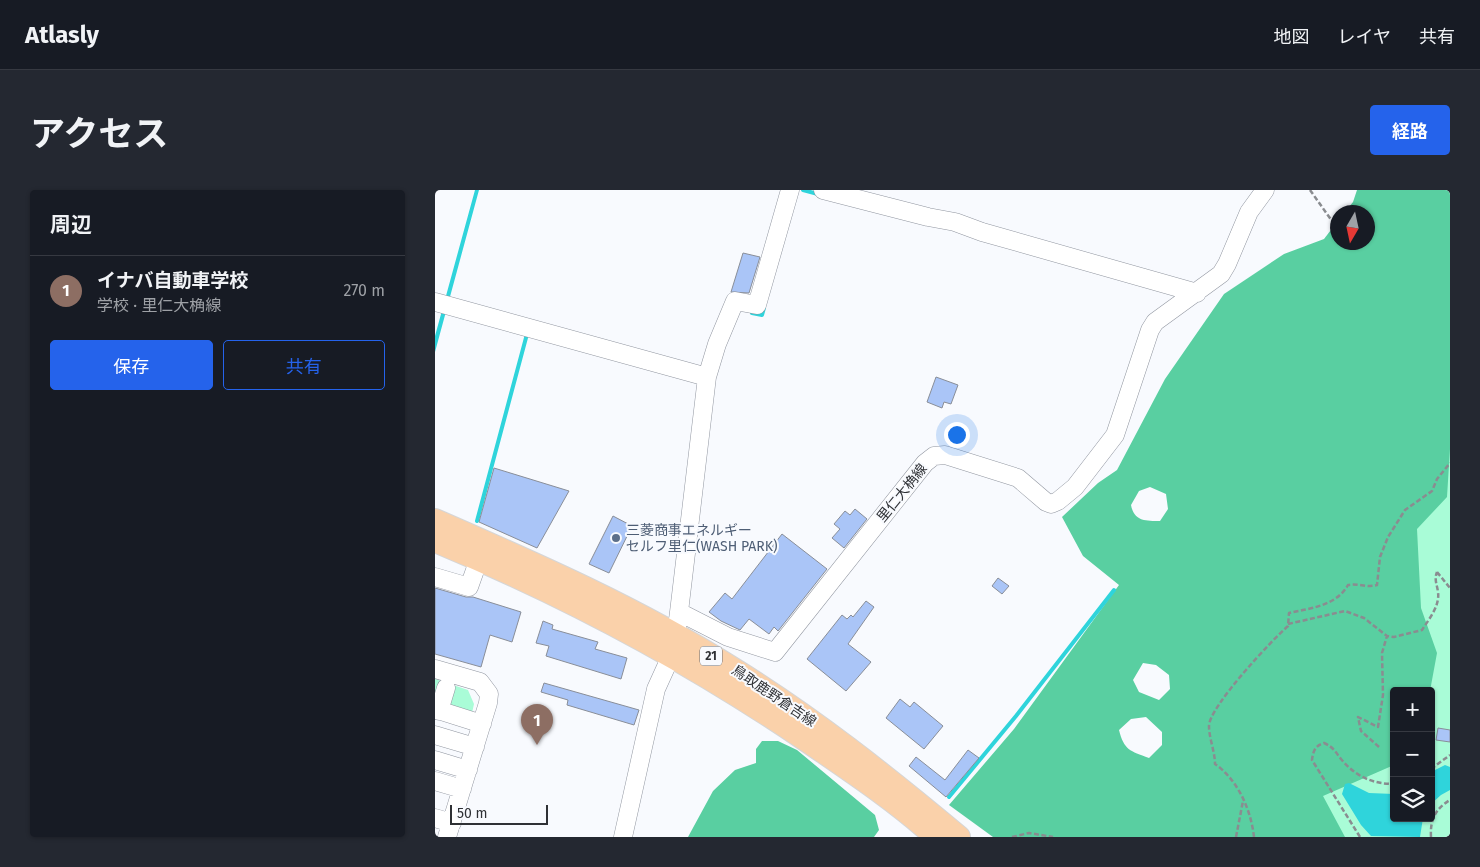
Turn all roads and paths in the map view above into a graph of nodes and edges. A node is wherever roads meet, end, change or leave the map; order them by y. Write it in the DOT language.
graph roads {
  1 [pos="790,190"];
  2 [pos="823,190"];
  3 [pos="1265,190"];
  4 [pos="1310,190"];
  5 [pos="1330,218"];
  6 [pos="1197,293"];
  7 [pos="435,302"];
  8 [pos="707,377"];
  9 [pos="1450,463"];
  10 [pos="435,520"];
  11 [pos="435,540"];
  12 [pos="479,559"];
  13 [pos="435,577"];
  14 [pos="1450,588"];
  15 [pos="679,612"];
  16 [pos="1289,624"];
  17 [pos="1387,636"];
  18 [pos="673,645"];
  19 [pos="435,669"];
  20 [pos="446,688"];
  21 [pos="437,710"];
  22 [pos="482,724"];
  23 [pos="435,735"];
  24 [pos="475,747"];
  25 [pos="1379,747"];
  26 [pos="1450,755"];
  27 [pos="435,760"];
  28 [pos="1435,765"];
  29 [pos="468,770"];
  30 [pos="435,781"];
  31 [pos="1390,784"];
  32 [pos="462,789"];
  33 [pos="1243,799"];
  34 [pos="1450,800"];
  35 [pos="445,826"];
  36 [pos="623,837"];
  37 [pos="936,837"];
  38 [pos="959,837"];
  39 [pos="1012,837"];
  40 [pos="1053,837"];
  41 [pos="1237,837"];
  42 [pos="1255,837"];
  43 [pos="1360,837"];
  44 [pos="1431,837"];
  1 -- 8 [label="street"];
  2 -- 6 [label="street"];
  3 -- 6 [label="street, 里仁大桷線"];
  4 -- 5 [label="path"];
  6 -- 15 [label="street, 里仁大桷線"];
  7 -- 8 [label="street"];
  8 -- 15 [label="street"];
  9 -- 16 [label="path"];
  10 -- 18 [label="main road, 鳥取鹿野倉吉線 / 21"];
  11 -- 12 [label="main road, 鳥取鹿野倉吉線 / 21"];
  12 -- 13 [label="street"];
  12 -- 18 [label="main road, 鳥取鹿野倉吉線 / 21"];
  14 -- 17 [label="path"];
  15 -- 18 [label="street"];
  16 -- 17 [label="path"];
  16 -- 33 [label="path"];
  17 -- 25 [label="path"];
  18 -- 36 [label="street"];
  18 -- 37 [label="main road, 鳥取鹿野倉吉線 / 21"];
  18 -- 38 [label="main road, 鳥取鹿野倉吉線 / 21"];
  19 -- 22 [label="street"];
  20 -- 21 [label="street"];
  21 -- 22 [label="street"];
  22 -- 24 [label="street"];
  23 -- 24 [label="street"];
  24 -- 29 [label="street"];
  26 -- 28 [label="path"];
  27 -- 29 [label="street"];
  29 -- 32 [label="street"];
  30 -- 32 [label="street"];
  31 -- 43 [label="path"];
  32 -- 35 [label="street"];
  33 -- 41 [label="path"];
  33 -- 42 [label="path"];
  34 -- 44 [label="path"];
  39 -- 40 [label="path"];
}
